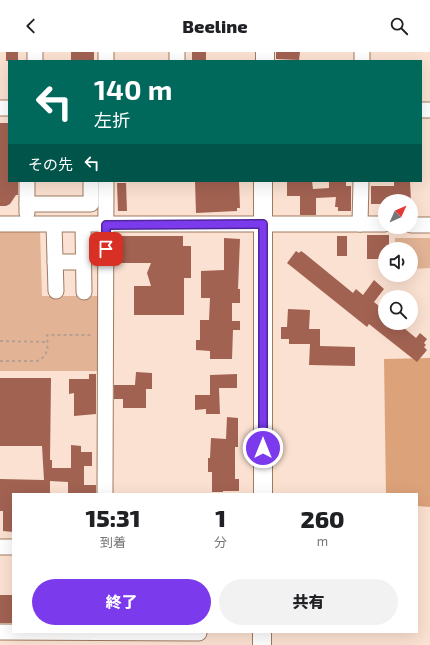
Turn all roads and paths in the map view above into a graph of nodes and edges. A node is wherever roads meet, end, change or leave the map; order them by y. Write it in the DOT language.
graph roads {
  1 [pos="27,182"];
  2 [pos="264,182"];
  3 [pos="361,182"];
  4 [pos="91,183"];
  5 [pos="106,183"];
  6 [pos="27,204"];
  7 [pos="0,224"];
  8 [pos="27,224"];
  9 [pos="263,224"];
  10 [pos="360,224"];
  11 [pos="378,224"];
  12 [pos="418,224"];
  13 [pos="54,225"];
  14 [pos="83,225"];
  15 [pos="106,225"];
  16 [pos="430,225"];
  17 [pos="55,262"];
  18 [pos="84,268"];
  19 [pos="106,273"];
  20 [pos="56,291"];
  21 [pos="84,292"];
  22 [pos="106,335"];
  23 [pos="0,341"];
  24 [pos="47,342"];
  25 [pos="0,361"];
  26 [pos="105,493"];
  27 [pos="263,493"];
  28 [pos="0,547"];
  29 [pos="12,547"];
  30 [pos="0,632"];
  31 [pos="262,633"];
  32 [pos="105,637"];
  33 [pos="199,637"];
  34 [pos="25,639"];
  35 [pos="262,645"];
  1 -- 6 [label="street"];
  2 -- 9 [label="main road"];
  3 -- 10 [label="street"];
  4 -- 5 [label="street"];
  4 -- 6 [label="street"];
  5 -- 15 [label="street"];
  6 -- 8 [label="street"];
  7 -- 8 [label="street"];
  8 -- 13 [label="street"];
  9 -- 10 [label="street"];
  9 -- 15 [label="street"];
  9 -- 27 [label="main road"];
  10 -- 11 [label="street"];
  12 -- 16 [label="street"];
  13 -- 14 [label="street"];
  13 -- 17 [label="street"];
  14 -- 15 [label="street"];
  14 -- 18 [label="street"];
  15 -- 19 [label="street"];
  17 -- 18 [label="street"];
  17 -- 20 [label="street"];
  18 -- 19 [label="street"];
  18 -- 21 [label="street"];
  19 -- 22 [label="street"];
  22 -- 24 [label="path"];
  22 -- 26 [label="street"];
  23 -- 24 [label="path"];
  24 -- 25 [label="path"];
  28 -- 29 [label="street"];
  30 -- 34 [label="street"];
  31 -- 35 [label="main road"];
  32 -- 33 [label="street"];
  32 -- 34 [label="street"];
}
